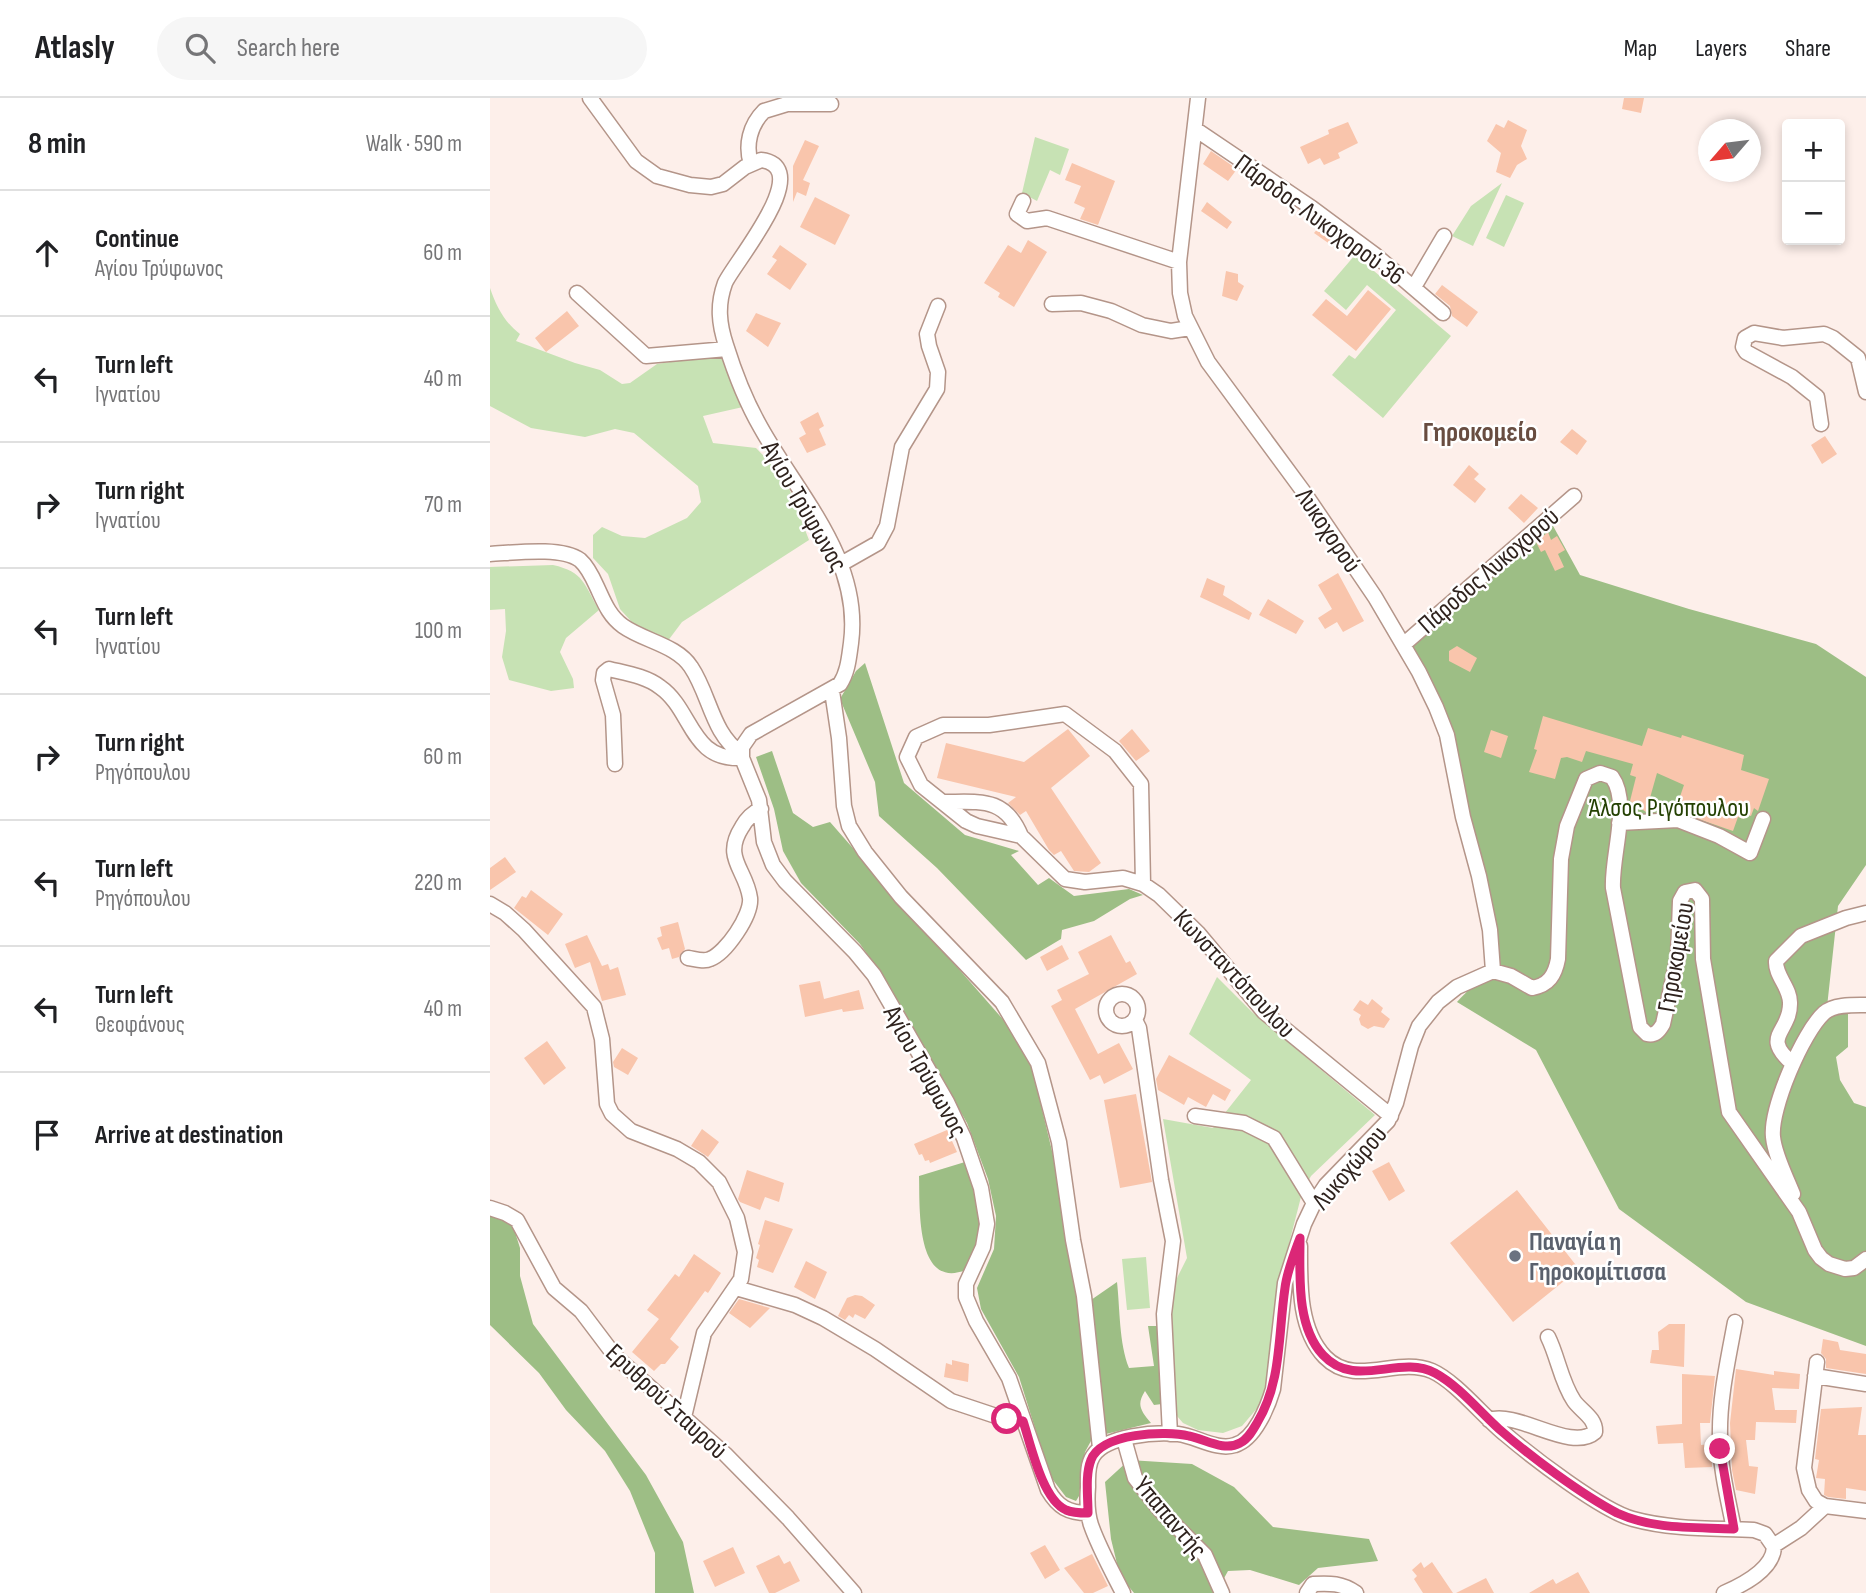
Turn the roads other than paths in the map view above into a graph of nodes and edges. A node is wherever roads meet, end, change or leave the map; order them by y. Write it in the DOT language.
graph roads {
  1 [pos="590,98"];
  2 [pos="1198,98"];
  3 [pos="831,104"];
  4 [pos="1195,129"];
  5 [pos="751,164"];
  6 [pos="1023,201"];
  7 [pos="1444,236"];
  8 [pos="1179,262"];
  9 [pos="1413,287"];
  10 [pos="577,293"];
  11 [pos="1052,304"];
  12 [pos="938,306"];
  13 [pos="1443,313"];
  14 [pos="1190,328"];
  15 [pos="727,349"];
  16 [pos="1866,392"];
  17 [pos="1821,424"];
  18 [pos="1574,496"];
  19 [pos="490,554"];
  20 [pos="841,565"];
  21 [pos="1403,645"];
  22 [pos="832,691"];
  23 [pos="741,756"];
  24 [pos="615,764"];
  25 [pos="944,802"];
  26 [pos="761,809"];
  27 [pos="1763,819"];
  28 [pos="1619,823"];
  29 [pos="1021,836"];
  30 [pos="1143,884"];
  31 [pos="490,904"];
  32 [pos="1866,913"];
  33 [pos="688,958"];
  34 [pos="1493,971"];
  35 [pos="1866,1005"];
  36 [pos="1135,1020"];
  37 [pos="1793,1064"];
  38 [pos="1195,1116"];
  39 [pos="1391,1116"];
  40 [pos="1314,1203"];
  41 [pos="490,1208"];
  42 [pos="1799,1212"];
  43 [pos="1300,1238"];
  44 [pos="1866,1259"];
  45 [pos="736,1288"];
  46 [pos="1735,1322"];
  47 [pos="1548,1337"];
  48 [pos="1866,1384"];
  49 [pos="684,1417"];
  50 [pos="1489,1420"];
  51 [pos="1023,1421"];
  52 [pos="1170,1434"];
  53 [pos="1124,1439"];
  54 [pos="1100,1448"];
  55 [pos="1825,1506"];
  56 [pos="1866,1511"];
  57 [pos="1088,1513"];
  58 [pos="1734,1529"];
  59 [pos="1773,1546"];
  60 [pos="853,1593"];
  61 [pos="1123,1593"];
  62 [pos="1222,1593"];
  63 [pos="1307,1593"];
  64 [pos="1356,1593"];
  65 [pos="1724,1593"];
  1 -- 5 [label="street"];
  2 -- 4 [label="street, Λυκοχορού"];
  3 -- 5 [label="street"];
  4 -- 8 [label="street, Λυκοχορού"];
  4 -- 9 [label="street, Πάροδος Λυκοχορού 36"];
  5 -- 15 [label="street, Αγίου Τρύφωνος"];
  6 -- 8 [label="street"];
  7 -- 9 [label="street"];
  8 -- 14 [label="street, Λυκοχορού"];
  9 -- 13 [label="street, Πάροδος Λυκοχορού 36"];
  10 -- 15 [label="street"];
  11 -- 14 [label="street"];
  12 -- 20 [label="street"];
  14 -- 21 [label="street, Λυκοχορού"];
  15 -- 20 [label="street, Αγίου Τρύφωνος"];
  16 -- 17 [label="street"];
  18 -- 21 [label="street, Πάροδος Λυκοχορού"];
  19 -- 23 [label="street, Αγίου Τρύφωνος"];
  20 -- 22 [label="street, Αγίου Τρύφωνος"];
  21 -- 34 [label="street, Λυκοχορού"];
  22 -- 23 [label="street"];
  22 -- 54 [label="street"];
  23 -- 24 [label="street"];
  23 -- 26 [label="street, Αγίου Τρύφωνος"];
  25 -- 29 [label="street"];
  25 -- 29 [label="street, Κωνσταντόπουλου"];
  25 -- 30 [label="street"];
  26 -- 33 [label="street"];
  26 -- 51 [label="street, Αγίου Τρύφωνος"];
  27 -- 28 [label="street"];
  28 -- 34 [label="street, Γηροκομείου"];
  28 -- 42 [label="street, Γηροκομείου"];
  29 -- 30 [label="street, Κωνσταντόπουλου"];
  30 -- 39 [label="street, Κωνσταντόπουλου"];
  31 -- 45 [label="street"];
  32 -- 37 [label="street"];
  34 -- 39 [label="street, Λυκοχώρου"];
  35 -- 37 [label="street"];
  36 -- 52 [label="street"];
  37 -- 42 [label="street"];
  38 -- 40 [label="street"];
  39 -- 40 [label="street, Λυκοχώρου"];
  40 -- 43 [label="street, Λυκοχώρου"];
  41 -- 49 [label="street, Ερυθρού Σταυρού"];
  42 -- 44 [label="street, Γηροκομείου"];
  43 -- 50 [label="street"];
  43 -- 52 [label="street, Λυκοχώρου"];
  45 -- 49 [label="street"];
  45 -- 51 [label="street"];
  46 -- 58 [label="street"];
  47 -- 50 [label="street"];
  48 -- 55 [label="street"];
  49 -- 60 [label="street, Ερυθρού Σταυρού"];
  50 -- 58 [label="street"];
  51 -- 57 [label="street, Αγίου Τρύφωνος"];
  52 -- 53 [label="street, Λυκοχώρου"];
  53 -- 54 [label="street, Λυκοχώρου"];
  53 -- 62 [label="street, Υπαπαντής"];
  54 -- 57 [label="street"];
  55 -- 56 [label="street"];
  55 -- 59 [label="street"];
  57 -- 61 [label="street"];
  58 -- 59 [label="street"];
  59 -- 65 [label="street"];
  63 -- 64 [label="street"];
}
